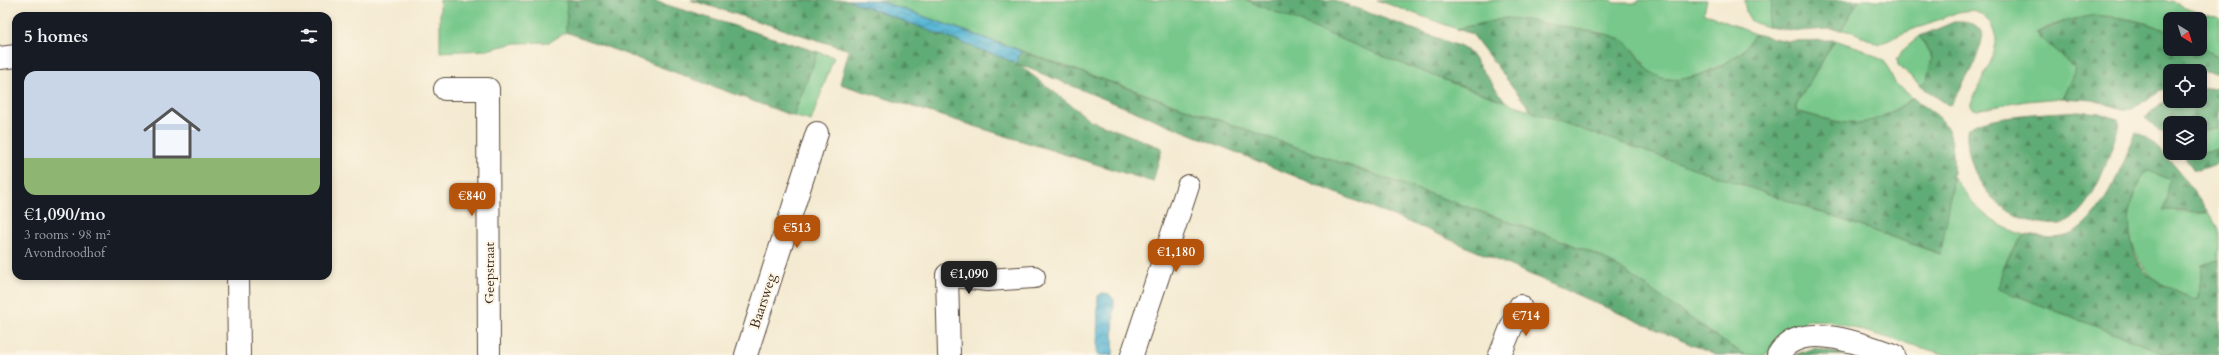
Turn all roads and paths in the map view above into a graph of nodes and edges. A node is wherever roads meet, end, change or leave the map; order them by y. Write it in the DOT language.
graph roads {
  1 [pos="12,56"];
  2 [pos="0,58"];
  3 [pos="445,89"];
  4 [pos="817,132"];
  5 [pos="1188,186"];
  6 [pos="1034,277"];
  7 [pos="238,280"];
  8 [pos="1520,306"];
  9 [pos="239,355"];
  10 [pos="490,355"];
  11 [pos="746,355"];
  12 [pos="949,355"];
  13 [pos="1132,355"];
  14 [pos="1500,355"];
  15 [pos="1778,355"];
  16 [pos="1894,355"];
  1 -- 2 [label="street"];
  3 -- 10 [label="street, Geepstraat"];
  4 -- 11 [label="street, Baarsweg"];
  5 -- 13 [label="street"];
  6 -- 12 [label="street"];
  7 -- 9 [label="street"];
  8 -- 14 [label="street"];
  15 -- 16 [label="street"];
}
